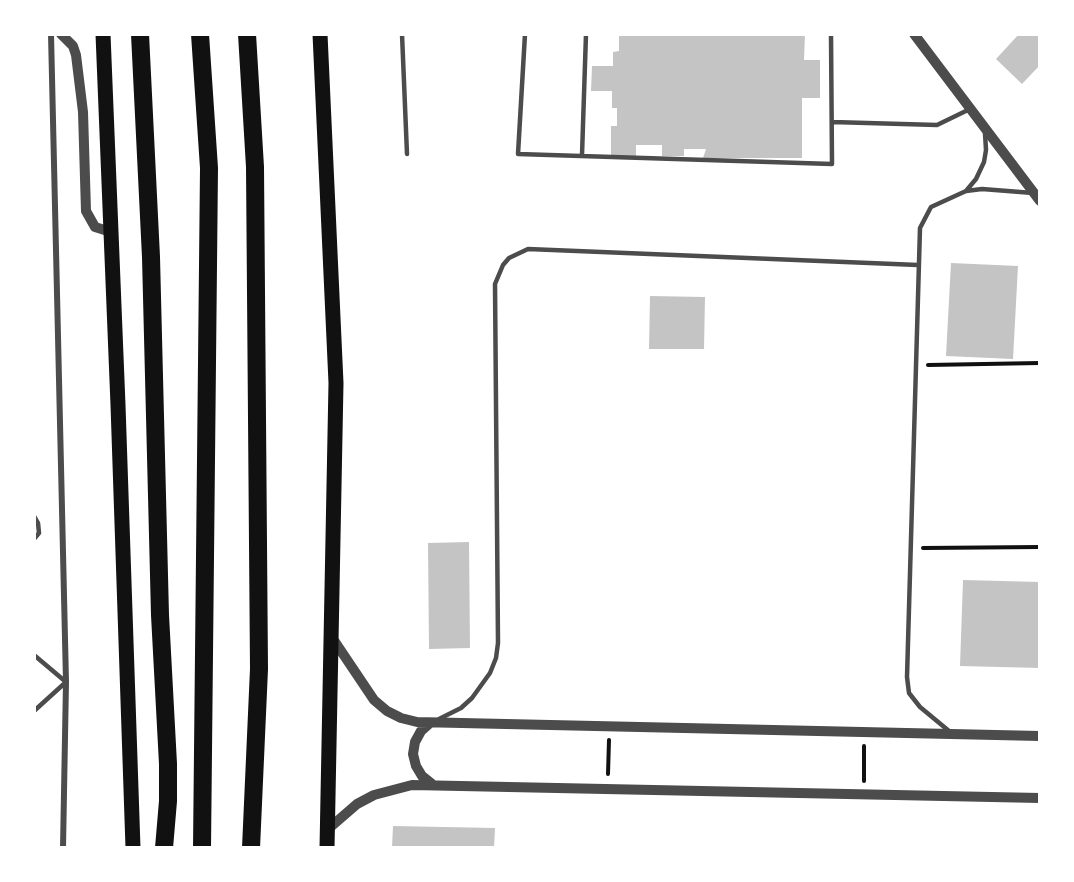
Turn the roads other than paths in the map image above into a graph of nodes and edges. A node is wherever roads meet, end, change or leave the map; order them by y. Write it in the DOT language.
graph roads {
  1 [pos="51,34"];
  2 [pos="61,34"];
  3 [pos="103,34"];
  4 [pos="140,34"];
  5 [pos="200,34"];
  6 [pos="247,34"];
  7 [pos="320,34"];
  8 [pos="402,34"];
  9 [pos="525,34"];
  10 [pos="586,34"];
  11 [pos="831,34"];
  12 [pos="914,34"];
  13 [pos="970,109"];
  14 [pos="832,122"];
  15 [pos="984,127"];
  16 [pos="407,154"];
  17 [pos="582,155"];
  18 [pos="966,191"];
  19 [pos="1038,194"];
  20 [pos="111,232"];
  21 [pos="918,265"];
  22 [pos="34,516"];
  23 [pos="34,539"];
  24 [pos="331,636"];
  25 [pos="34,656"];
  26 [pos="66,682"];
  27 [pos="34,711"];
  28 [pos="430,723"];
  29 [pos="954,735"];
  30 [pos="1040,736"];
  31 [pos="432,784"];
  32 [pos="1040,798"];
  33 [pos="327,830"];
  34 [pos="63,848"];
  35 [pos="133,848"];
  36 [pos="164,848"];
  37 [pos="202,848"];
  38 [pos="250,848"];
  39 [pos="327,848"];
  1 -- 26 [label="street"];
  2 -- 20 [label="street"];
  3 -- 20 [label="main road"];
  4 -- 36 [label="highway"];
  5 -- 37 [label="highway"];
  6 -- 38 [label="highway"];
  7 -- 24 [label="main road"];
  8 -- 16 [label="lane"];
  9 -- 17 [label="lane"];
  10 -- 17 [label="lane"];
  11 -- 14 [label="lane"];
  12 -- 13 [label="street"];
  13 -- 14 [label="lane"];
  13 -- 15 [label="street"];
  14 -- 17 [label="lane"];
  15 -- 18 [label="lane"];
  15 -- 19 [label="street"];
  18 -- 19 [label="lane"];
  18 -- 21 [label="lane"];
  20 -- 35 [label="main road"];
  21 -- 28 [label="lane"];
  21 -- 29 [label="lane"];
  22 -- 23 [label="lane"];
  24 -- 28 [label="street"];
  24 -- 33 [label="main road"];
  25 -- 26 [label="lane"];
  26 -- 27 [label="lane"];
  26 -- 34 [label="street"];
  28 -- 29 [label="street"];
  28 -- 31 [label="street"];
  29 -- 30 [label="street"];
  31 -- 32 [label="street"];
  31 -- 33 [label="street"];
  33 -- 39 [label="main road"];
}
